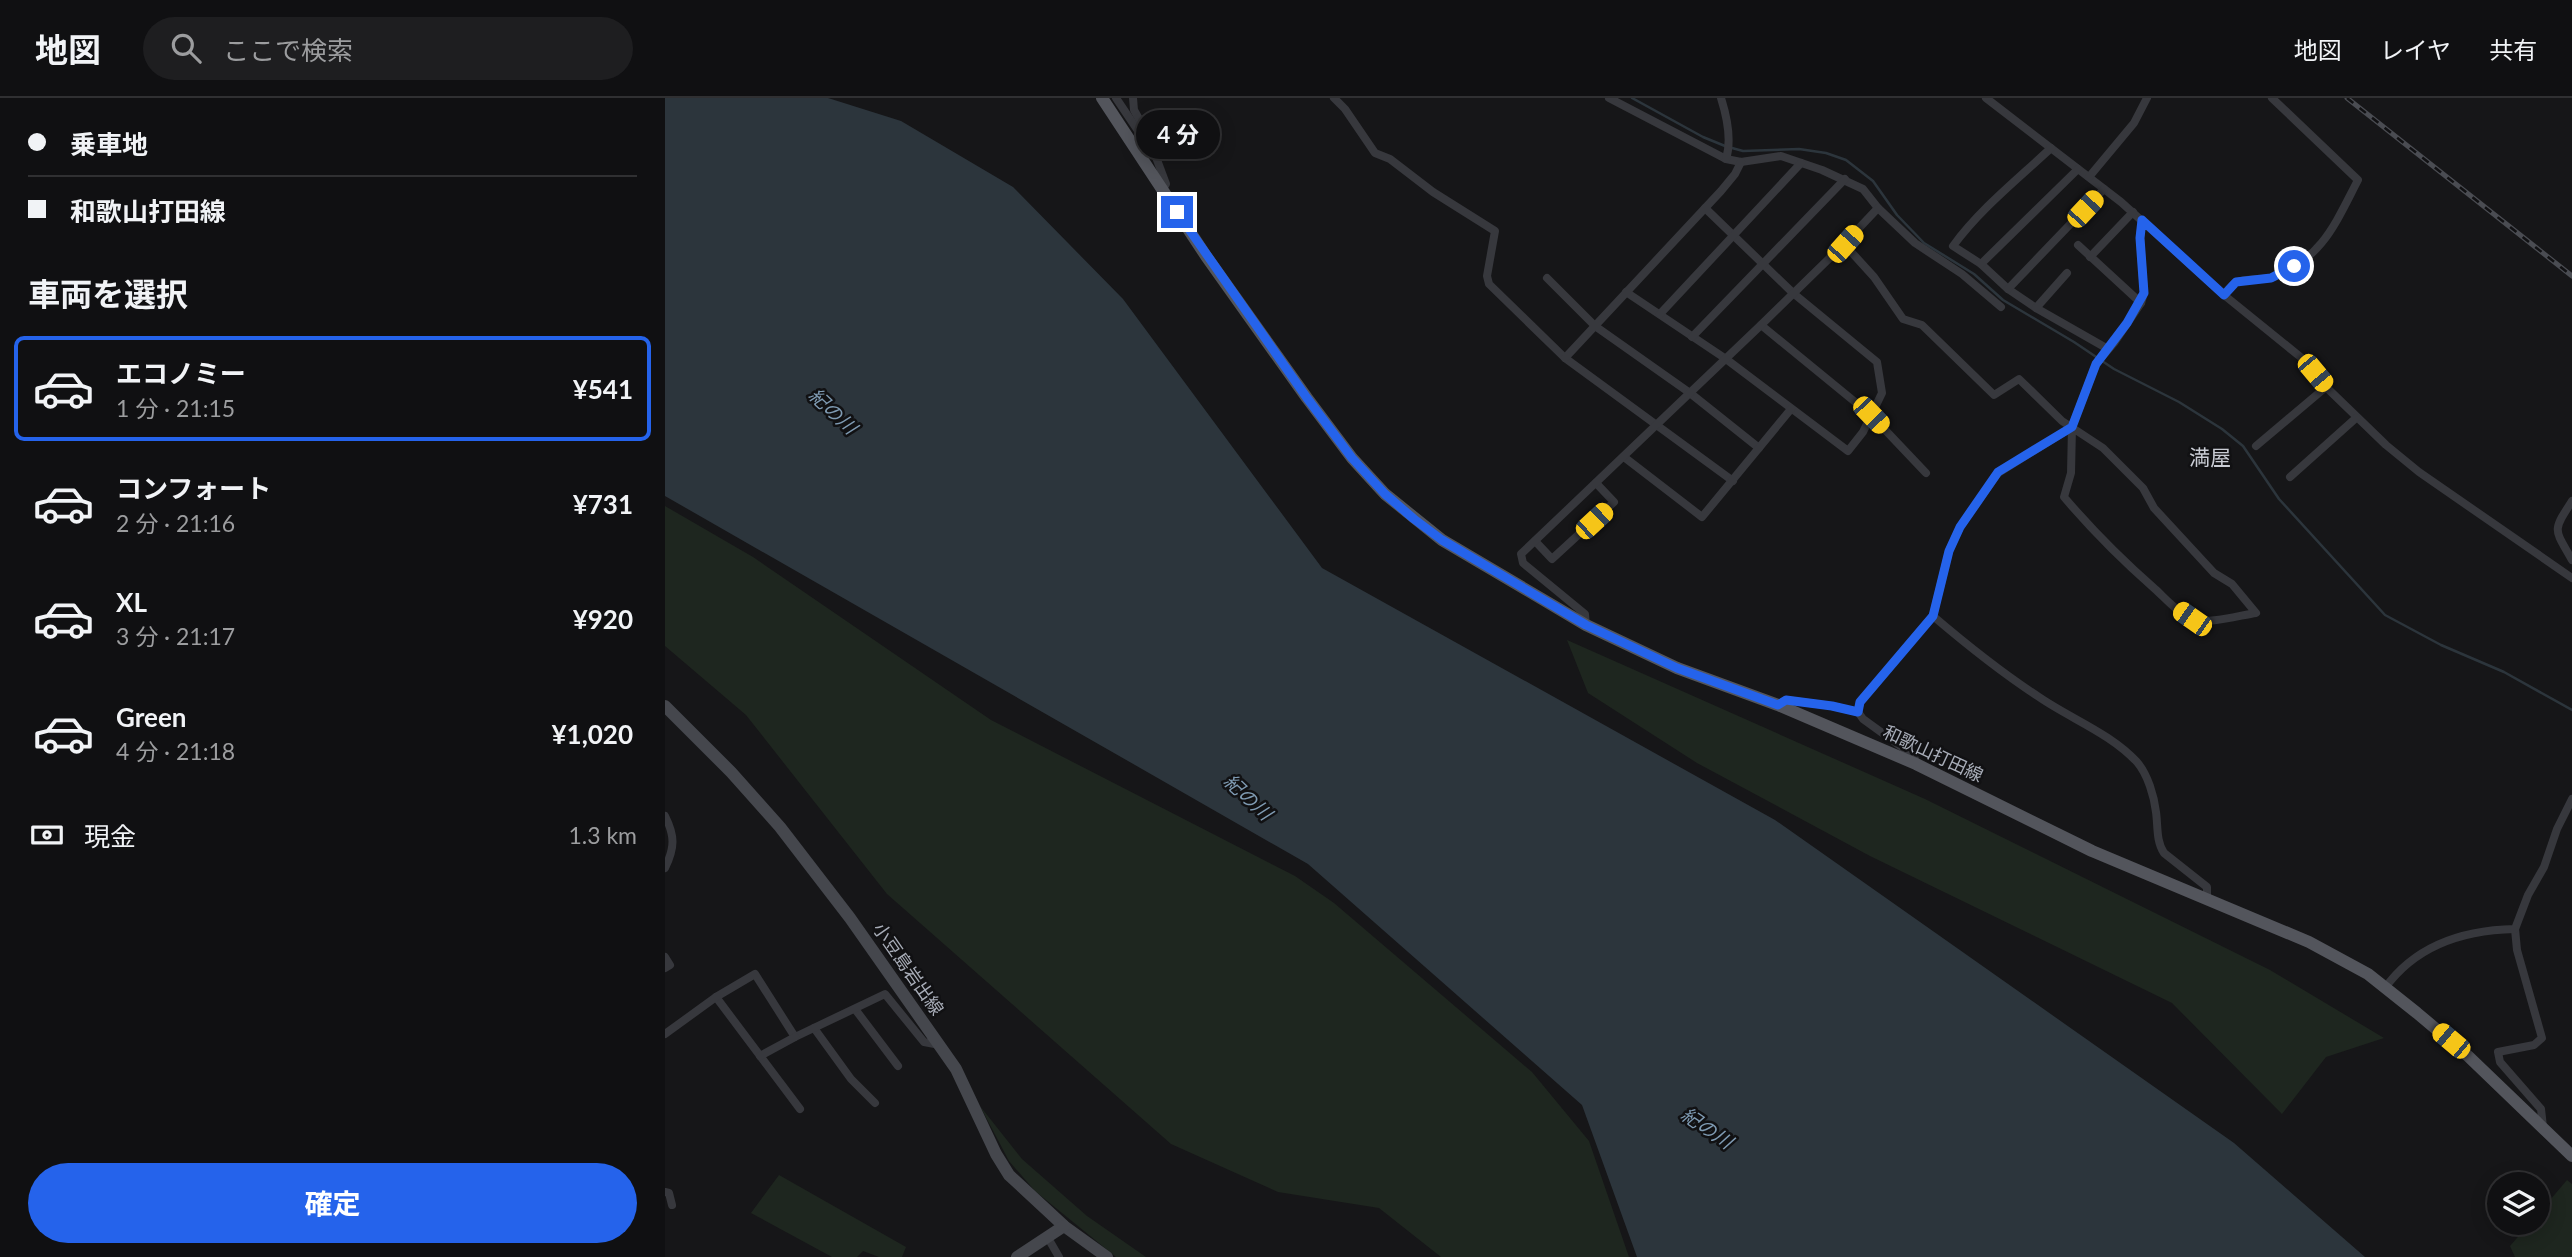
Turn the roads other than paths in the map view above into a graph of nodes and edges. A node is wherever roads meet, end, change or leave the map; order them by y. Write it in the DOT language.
graph roads {
  1 [pos="1102,98"];
  2 [pos="1116,98"];
  3 [pos="1133,98"];
  4 [pos="1334,98"];
  5 [pos="1609,98"];
  6 [pos="1721,98"];
  7 [pos="1986,98"];
  8 [pos="2147,98"];
  9 [pos="2272,98"];
  10 [pos="2051,148"];
  11 [pos="1153,151"];
  12 [pos="1727,157"];
  13 [pos="1741,162"];
  14 [pos="1801,163"];
  15 [pos="2078,169"];
  16 [pos="2089,177"];
  17 [pos="1845,179"];
  18 [pos="2104,189"];
  19 [pos="1162,190"];
  20 [pos="1705,208"];
  21 [pos="1878,208"];
  22 [pos="2133,212"];
  23 [pos="2142,220"];
  24 [pos="1734,235"];
  25 [pos="1845,244"];
  26 [pos="2078,245"];
  27 [pos="2090,257"];
  28 [pos="1764,264"];
  29 [pos="1981,264"];
  30 [pos="2067,273"];
  31 [pos="1547,278"];
  32 [pos="2008,289"];
  33 [pos="1626,292"];
  34 [pos="1793,293"];
  35 [pos="2224,295"];
  36 [pos="2141,303"];
  37 [pos="2001,307"];
  38 [pos="2036,308"];
  39 [pos="1660,314"];
  40 [pos="1595,326"];
  41 [pos="1761,326"];
  42 [pos="1692,337"];
  43 [pos="2105,352"];
  44 [pos="1565,358"];
  45 [pos="1726,359"];
  46 [pos="2326,387"];
  47 [pos="1690,393"];
  48 [pos="1791,409"];
  49 [pos="1871,415"];
  50 [pos="2356,418"];
  51 [pos="1657,425"];
  52 [pos="2072,427"];
  53 [pos="2256,446"];
  54 [pos="1759,448"];
  55 [pos="1624,457"];
  56 [pos="1926,473"];
  57 [pos="2290,477"];
  58 [pos="1733,481"];
  59 [pos="1596,483"];
  60 [pos="2572,501"];
  61 [pos="1535,541"];
  62 [pos="2572,560"];
  63 [pos="2572,578"];
  64 [pos="1933,616"];
  65 [pos="1586,625"];
  66 [pos="1778,705"];
  67 [pos="665,706"];
  68 [pos="1858,712"];
  69 [pos="1916,764"];
  70 [pos="2572,799"];
  71 [pos="665,816"];
  72 [pos="665,868"];
  73 [pos="2207,900"];
  74 [pos="2515,929"];
  75 [pos="665,957"];
  76 [pos="665,968"];
  77 [pos="2385,988"];
  78 [pos="716,997"];
  79 [pos="855,1009"];
  80 [pos="814,1028"];
  81 [pos="666,1032"];
  82 [pos="795,1037"];
  83 [pos="940,1045"];
  84 [pos="760,1056"];
  85 [pos="898,1066"];
  86 [pos="875,1103"];
  87 [pos="800,1109"];
  88 [pos="2543,1127"];
  89 [pos="2572,1155"];
  90 [pos="665,1192"];
  91 [pos="672,1205"];
  92 [pos="1065,1226"];
  93 [pos="1048,1238"];
  94 [pos="1017,1257"];
  95 [pos="1059,1257"];
  96 [pos="1107,1257"];
  1 -- 19 [label="main road, 和歌山打田線"];
  2 -- 11 [label="street"];
  3 -- 11 [label="street"];
  4 -- 44 [label="street"];
  5 -- 12 [label="street"];
  6 -- 12 [label="street"];
  7 -- 10 [label="street"];
  8 -- 16 [label="street"];
  9 -- 35 [label="street"];
  10 -- 15 [label="street"];
  10 -- 29 [label="street"];
  11 -- 19 [label="street"];
  12 -- 13 [label="street"];
  13 -- 14 [label="street"];
  13 -- 20 [label="street"];
  14 -- 17 [label="street"];
  14 -- 24 [label="street"];
  15 -- 16 [label="street"];
  15 -- 29 [label="street"];
  16 -- 18 [label="street"];
  17 -- 21 [label="street"];
  17 -- 28 [label="street"];
  18 -- 22 [label="street"];
  18 -- 32 [label="street"];
  19 -- 65 [label="main road, 和歌山打田線"];
  20 -- 24 [label="street"];
  20 -- 33 [label="street"];
  21 -- 25 [label="street"];
  21 -- 37 [label="street"];
  22 -- 23 [label="street"];
  22 -- 27 [label="street"];
  23 -- 35 [label="street"];
  23 -- 36 [label="street"];
  24 -- 28 [label="street"];
  24 -- 39 [label="street"];
  25 -- 34 [label="street"];
  25 -- 52 [label="street"];
  26 -- 27 [label="street"];
  27 -- 36 [label="street"];
  28 -- 34 [label="street"];
  28 -- 42 [label="street"];
  29 -- 32 [label="street"];
  30 -- 38 [label="street"];
  31 -- 40 [label="street"];
  32 -- 38 [label="street"];
  33 -- 39 [label="street"];
  33 -- 40 [label="street"];
  34 -- 41 [label="street"];
  34 -- 49 [label="street"];
  35 -- 46 [label="street"];
  36 -- 43 [label="street"];
  38 -- 43 [label="street"];
  39 -- 42 [label="street"];
  40 -- 44 [label="street"];
  40 -- 47 [label="street"];
  41 -- 45 [label="street"];
  41 -- 49 [label="street"];
  42 -- 45 [label="street"];
  43 -- 52 [label="street"];
  44 -- 51 [label="street"];
  45 -- 47 [label="street"];
  45 -- 48 [label="street"];
  46 -- 50 [label="street"];
  46 -- 53 [label="street"];
  47 -- 51 [label="street"];
  47 -- 54 [label="street"];
  48 -- 49 [label="street"];
  48 -- 54 [label="street"];
  49 -- 56 [label="street"];
  50 -- 57 [label="street"];
  50 -- 63 [label="street"];
  51 -- 55 [label="street"];
  51 -- 58 [label="street"];
  52 -- 52 [label="street"];
  52 -- 64 [label="street"];
  54 -- 58 [label="street"];
  55 -- 58 [label="street"];
  55 -- 59 [label="street"];
  59 -- 61 [label="street"];
  59 -- 61 [label="street"];
  60 -- 62 [label="street"];
  61 -- 65 [label="street"];
  64 -- 68 [label="street"];
  64 -- 73 [label="street"];
  65 -- 66 [label="main road, 和歌山打田線"];
  66 -- 68 [label="street"];
  66 -- 69 [label="main road, 和歌山打田線"];
  67 -- 83 [label="main road, 小豆島岩出線"];
  68 -- 69 [label="street"];
  69 -- 73 [label="main road, 和歌山打田線"];
  70 -- 74 [label="street"];
  71 -- 72 [label="street"];
  73 -- 77 [label="main road, 和歌山打田線"];
  74 -- 77 [label="street"];
  74 -- 88 [label="street"];
  75 -- 76 [label="street"];
  77 -- 88 [label="main road, 和歌山打田線"];
  78 -- 81 [label="street"];
  78 -- 82 [label="street"];
  78 -- 84 [label="street"];
  79 -- 80 [label="street"];
  79 -- 83 [label="street"];
  79 -- 85 [label="street"];
  80 -- 82 [label="street"];
  80 -- 86 [label="street"];
  82 -- 84 [label="street"];
  83 -- 92 [label="main road, 小豆島岩出線"];
  84 -- 87 [label="street"];
  88 -- 89 [label="main road, 和歌山打田線"];
  90 -- 91 [label="street"];
  92 -- 93 [label="main road"];
  92 -- 96 [label="main road, 小豆島岩出線"];
  93 -- 94 [label="main road"];
  93 -- 95 [label="street"];
}
